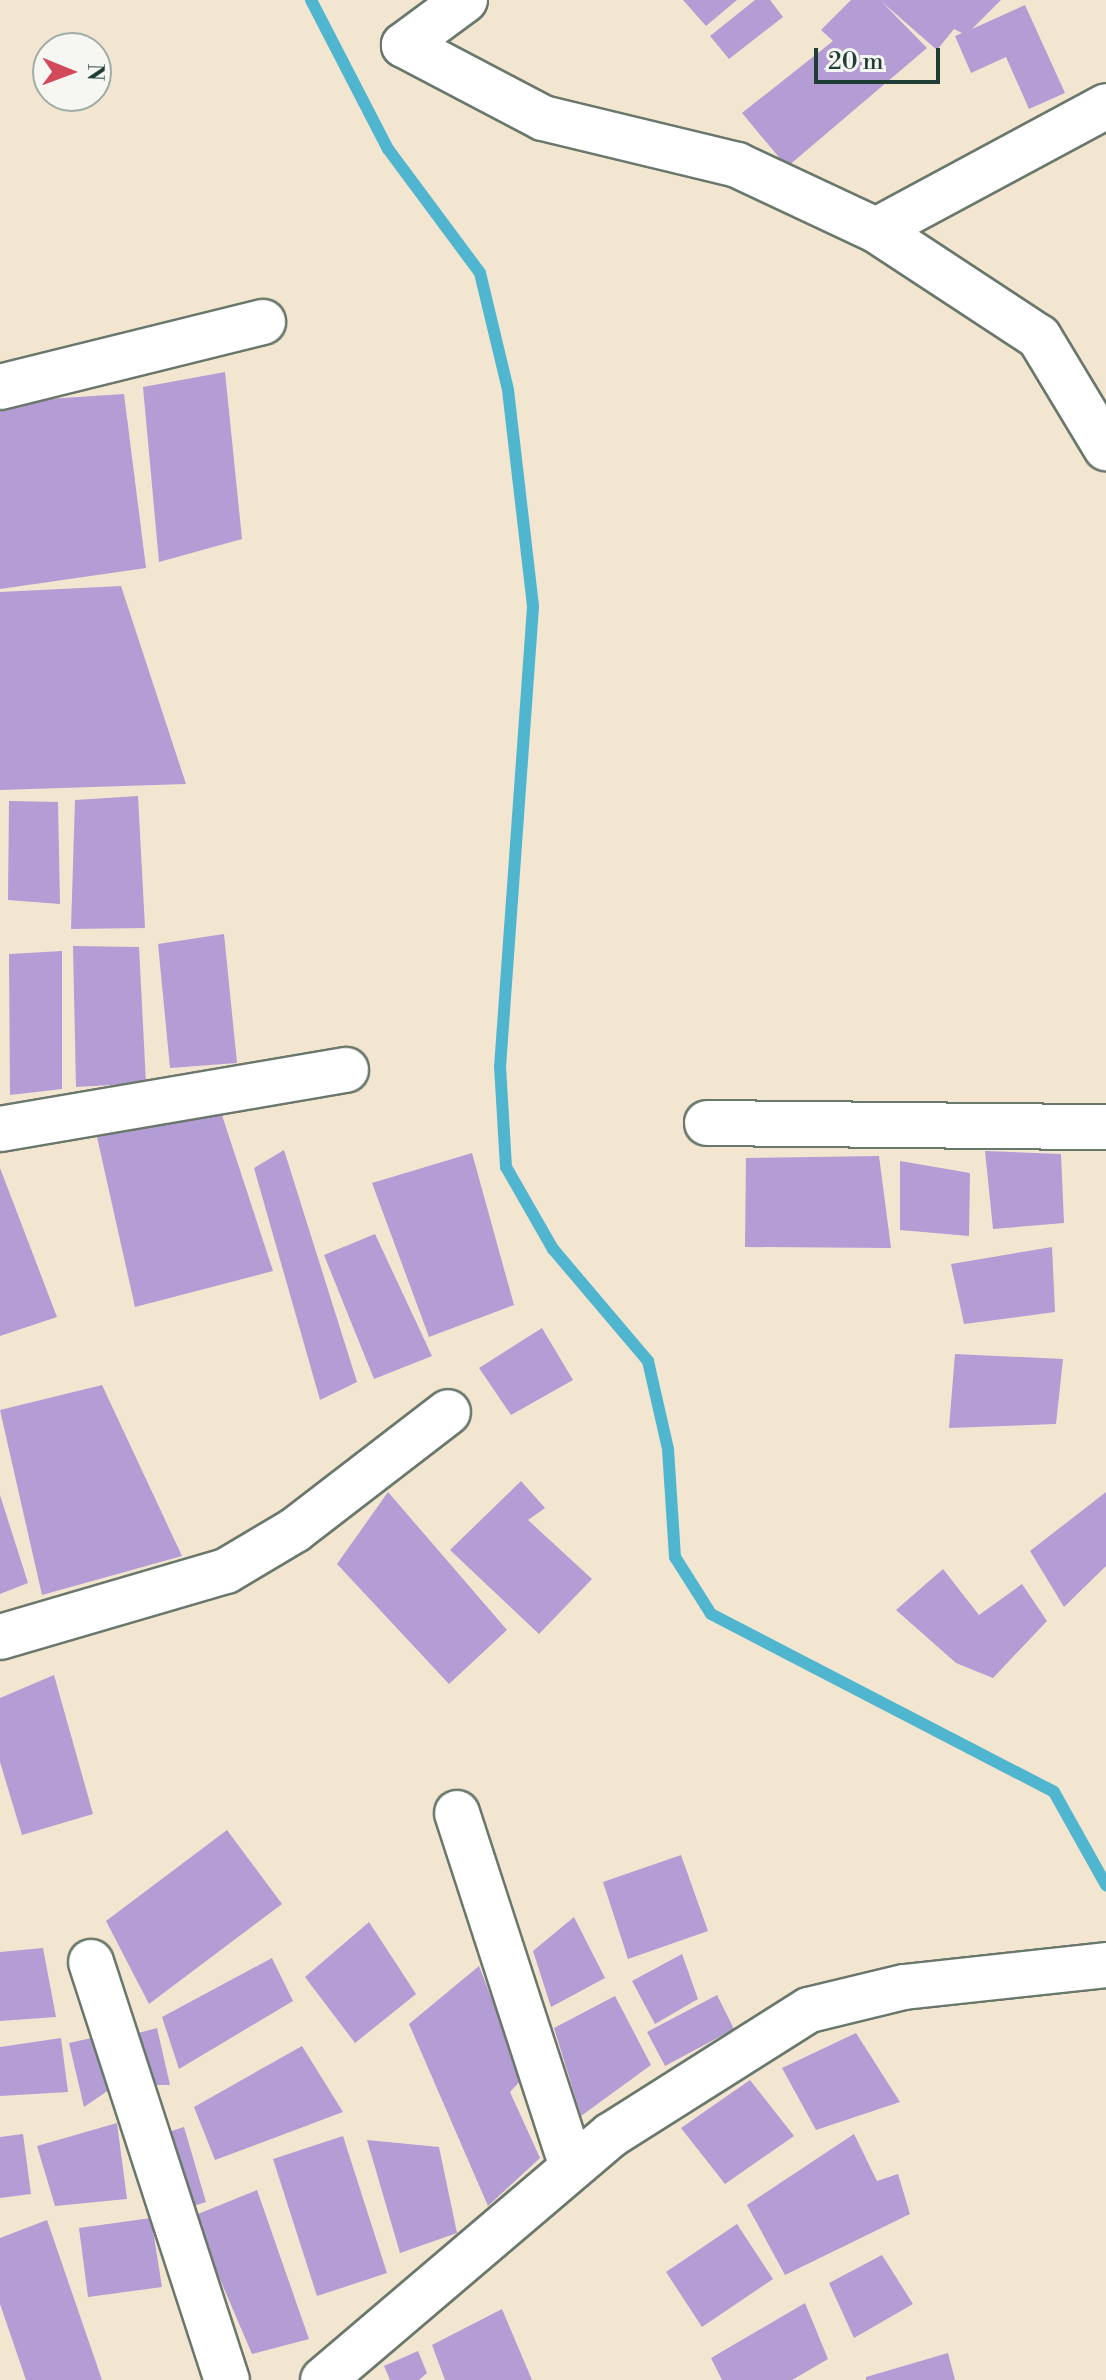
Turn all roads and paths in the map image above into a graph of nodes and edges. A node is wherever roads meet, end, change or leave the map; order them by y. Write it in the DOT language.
graph roads {
  1 [pos="465,0"];
  2 [pos="1106,106"];
  3 [pos="876,230"];
  4 [pos="263,322"];
  5 [pos="0,387"];
  6 [pos="1106,448"];
  7 [pos="346,1070"];
  8 [pos="707,1123"];
  9 [pos="1106,1127"];
  10 [pos="0,1129"];
  11 [pos="448,1412"];
  12 [pos="0,1637"];
  13 [pos="457,1813"];
  14 [pos="91,1962"];
  15 [pos="1094,1966"];
  16 [pos="572,2167"];
  17 [pos="365,2366"];
  18 [pos="227,2380"];
  19 [pos="323,2380"];
  1 -- 3 [label="street"];
  2 -- 3 [label="street"];
  3 -- 6 [label="street"];
  4 -- 5 [label="street"];
  7 -- 10 [label="street"];
  8 -- 9 [label="street"];
  11 -- 12 [label="street"];
  13 -- 16 [label="street"];
  14 -- 18 [label="street"];
  15 -- 16 [label="street"];
  16 -- 17 [label="street"];
  17 -- 19 [label="street"];
}
